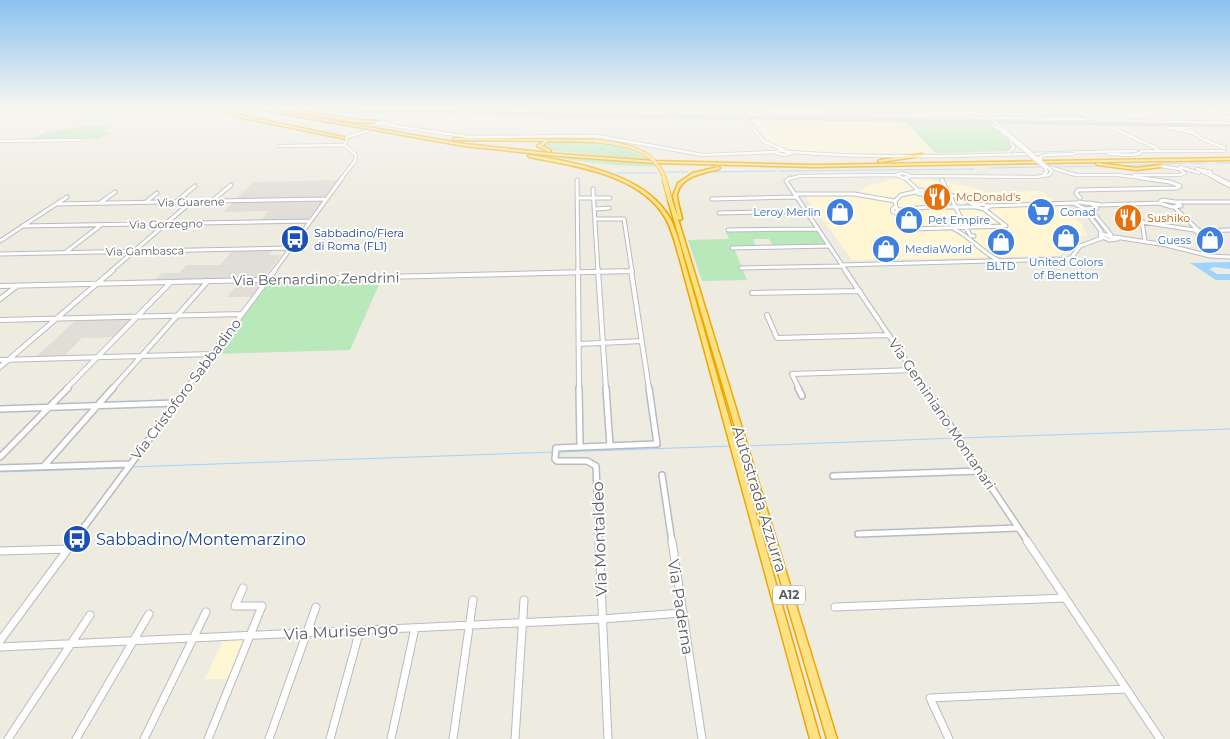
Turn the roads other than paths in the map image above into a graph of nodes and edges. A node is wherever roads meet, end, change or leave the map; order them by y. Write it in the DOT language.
graph roads {
  1 [pos="446,142"];
  2 [pos="452,142"];
  3 [pos="466,142"];
  4 [pos="545,142"];
  5 [pos="602,142"];
  6 [pos="634,142"];
  7 [pos="764,142"];
  8 [pos="1011,142"];
  9 [pos="1014,142"];
  10 [pos="1019,142"];
  11 [pos="1143,142"];
  12 [pos="1211,142"];
  13 [pos="345,145"];
  14 [pos="279,146"];
  15 [pos="1219,147"];
  16 [pos="1228,149"];
  17 [pos="776,150"];
  18 [pos="1159,150"];
  19 [pos="1214,150"];
  20 [pos="791,152"];
  21 [pos="1141,152"];
  22 [pos="570,154"];
  23 [pos="943,154"];
  24 [pos="898,155"];
  25 [pos="921,155"];
  26 [pos="938,155"];
  27 [pos="1230,158"];
  28 [pos="1042,161"];
  29 [pos="1027,162"];
  30 [pos="852,163"];
  31 [pos="781,166"];
  32 [pos="1161,166"];
  33 [pos="1049,167"];
  34 [pos="896,175"];
  35 [pos="1118,175"];
  36 [pos="910,176"];
  37 [pos="1035,176"];
  38 [pos="905,178"];
  39 [pos="577,180"];
  40 [pos="942,180"];
  41 [pos="231,185"];
  42 [pos="195,186"];
  43 [pos="1230,186"];
  44 [pos="593,189"];
  45 [pos="917,191"];
  46 [pos="115,192"];
  47 [pos="157,193"];
  48 [pos="924,193"];
  49 [pos="950,195"];
  50 [pos="796,196"];
  51 [pos="67,197"];
  52 [pos="578,198"];
  53 [pos="594,198"];
  54 [pos="610,198"];
  55 [pos="326,199"];
  56 [pos="712,199"];
  57 [pos="895,200"];
  58 [pos="212,201"];
  59 [pos="1078,201"];
  60 [pos="145,202"];
  61 [pos="176,202"];
  62 [pos="191,202"];
  63 [pos="1175,202"];
  64 [pos="99,203"];
  65 [pos="1088,203"];
  66 [pos="1159,203"];
  67 [pos="1230,203"];
  68 [pos="57,204"];
  69 [pos="1181,205"];
  70 [pos="977,206"];
  71 [pos="1164,206"];
  72 [pos="936,207"];
  73 [pos="956,207"];
  74 [pos="987,207"];
  75 [pos="609,208"];
  76 [pos="1082,208"];
  77 [pos="1174,208"];
  78 [pos="595,209"];
  79 [pos="1095,209"];
  80 [pos="896,210"];
  81 [pos="806,211"];
  82 [pos="719,213"];
  83 [pos="596,220"];
  84 [pos="310,221"];
  85 [pos="166,224"];
  86 [pos="101,225"];
  87 [pos="22,226"];
  88 [pos="958,228"];
  89 [pos="818,229"];
  90 [pos="965,229"];
  91 [pos="1195,229"];
  92 [pos="728,230"];
  93 [pos="1230,230"];
  94 [pos="966,235"];
  95 [pos="974,236"];
  96 [pos="1101,237"];
  97 [pos="1115,237"];
  98 [pos="1107,240"];
  99 [pos="0,241"];
  100 [pos="1096,241"];
  101 [pos="1145,241"];
  102 [pos="828,246"];
  103 [pos="290,248"];
  104 [pos="732,248"];
  105 [pos="134,251"];
  106 [pos="65,252"];
  107 [pos="0,254"];
  108 [pos="989,257"];
  109 [pos="1230,257"];
  110 [pos="685,259"];
  111 [pos="985,261"];
  112 [pos="1003,261"];
  113 [pos="841,266"];
  114 [pos="741,268"];
  115 [pos="599,271"];
  116 [pos="632,271"];
  117 [pos="579,272"];
  118 [pos="267,280"];
  119 [pos="208,281"];
  120 [pos="171,282"];
  121 [pos="96,284"];
  122 [pos="0,286"];
  123 [pos="17,286"];
  124 [pos="860,291"];
  125 [pos="752,293"];
  126 [pos="0,299"];
  127 [pos="242,314"];
  128 [pos="767,314"];
  129 [pos="137,316"];
  130 [pos="177,316"];
  131 [pos="56,319"];
  132 [pos="0,320"];
  133 [pos="889,335"];
  134 [pos="642,341"];
  135 [pos="603,343"];
  136 [pos="579,344"];
  137 [pos="212,354"];
  138 [pos="141,356"];
  139 [pos="97,358"];
  140 [pos="0,360"];
  141 [pos="8,360"];
  142 [pos="0,367"];
  143 [pos="912,370"];
  144 [pos="802,396"];
  145 [pos="175,403"];
  146 [pos="98,406"];
  147 [pos="49,408"];
  148 [pos="0,409"];
  149 [pos="580,446"];
  150 [pos="610,446"];
  151 [pos="0,457"];
  152 [pos="130,464"];
  153 [pos="44,466"];
  154 [pos="0,468"];
  155 [pos="980,472"];
  156 [pos="662,475"];
  157 [pos="833,476"];
  158 [pos="1018,528"];
  159 [pos="858,534"];
  160 [pos="68,549"];
  161 [pos="0,551"];
  162 [pos="243,588"];
  163 [pos="1065,598"];
  164 [pos="473,600"];
  165 [pos="524,600"];
  166 [pos="316,607"];
  167 [pos="835,607"];
  168 [pos="206,612"];
  169 [pos="682,613"];
  170 [pos="149,614"];
  171 [pos="90,615"];
  172 [pos="602,619"];
  173 [pos="522,623"];
  174 [pos="469,625"];
  175 [pos="415,628"];
  176 [pos="360,630"];
  177 [pos="305,633"];
  178 [pos="250,635"];
  179 [pos="193,638"];
  180 [pos="0,641"];
  181 [pos="132,641"];
  182 [pos="70,644"];
  183 [pos="0,647"];
  184 [pos="1126,689"];
  185 [pos="8,739"];
  186 [pos="76,739"];
  187 [pos="144,739"];
  188 [pos="208,739"];
  189 [pos="269,739"];
  190 [pos="330,739"];
  191 [pos="391,739"];
  192 [pos="453,739"];
  193 [pos="515,739"];
  194 [pos="608,739"];
  195 [pos="702,739"];
  196 [pos="816,739"];
  197 [pos="832,739"];
  198 [pos="949,739"];
  199 [pos="1160,739"];
  1 -- 110 [label="highway"];
  2 -- 31 [label="highway"];
  3 -- 22 [label="highway"];
  4 -- 22 [label="highway"];
  5 -- 110 [label="highway, bridge"];
  6 -- 17 [label="street"];
  7 -- 17 [label="street, bridge"];
  8 -- 23 [label="street"];
  9 -- 37 [label="street, bridge"];
  10 -- 28 [label="street, bridge"];
  11 -- 18 [label="street"];
  12 -- 15 [label="street"];
  13 -- 14 [label="street"];
  13 -- 55 [label="street, Via Cristoforo Sabbadino"];
  15 -- 16 [label="street"];
  15 -- 19 [label="street"];
  16 -- 19 [label="street"];
  17 -- 20 [label="street"];
  17 -- 20 [label="street"];
  18 -- 19 [label="street"];
  18 -- 21 [label="street"];
  20 -- 24 [label="street"];
  21 -- 26 [label="street"];
  21 -- 28 [label="street, bridge"];
  22 -- 30 [label="highway"];
  23 -- 24 [label="street"];
  23 -- 26 [label="street"];
  24 -- 25 [label="street"];
  25 -- 26 [label="street"];
  25 -- 30 [label="highway"];
  27 -- 29 [label="highway"];
  27 -- 30 [label="highway"];
  28 -- 33 [label="street, bridge"];
  29 -- 31 [label="highway"];
  29 -- 32 [label="highway"];
  31 -- 110 [label="highway"];
  32 -- 35 [label="street"];
  32 -- 43 [label="street"];
  33 -- 35 [label="street"];
  33 -- 37 [label="street, bridge"];
  34 -- 36 [label="street"];
  34 -- 38 [label="street"];
  34 -- 50 [label="street, Via Geminiano Montanari"];
  35 -- 59 [label="street"];
  36 -- 37 [label="street"];
  36 -- 38 [label="street"];
  38 -- 45 [label="street"];
  39 -- 52 [label="street"];
  40 -- 49 [label="street"];
  41 -- 58 [label="street"];
  42 -- 61 [label="street"];
  43 -- 43 [label="street"];
  44 -- 53 [label="street"];
  45 -- 48 [label="street"];
  45 -- 57 [label="street"];
  46 -- 64 [label="street"];
  47 -- 60 [label="street"];
  48 -- 49 [label="street"];
  48 -- 72 [label="street"];
  49 -- 70 [label="street"];
  49 -- 73 [label="street"];
  50 -- 56 [label="street"];
  50 -- 57 [label="street"];
  50 -- 81 [label="street, Via Geminiano Montanari"];
  51 -- 68 [label="street"];
  52 -- 53 [label="street"];
  52 -- 117 [label="street"];
  53 -- 54 [label="street"];
  53 -- 78 [label="street"];
  55 -- 58 [label="street, Via Guarene"];
  55 -- 84 [label="street, Via Cristoforo Sabbadino"];
  57 -- 80 [label="street"];
  58 -- 62 [label="street, Via Guarene"];
  59 -- 65 [label="street"];
  59 -- 74 [label="street"];
  59 -- 76 [label="street"];
  60 -- 61 [label="street, Via Guarene"];
  60 -- 64 [label="street, Via Guarene"];
  61 -- 62 [label="street, Via Guarene"];
  62 -- 85 [label="street"];
  63 -- 66 [label="street"];
  63 -- 67 [label="street"];
  63 -- 69 [label="street"];
  64 -- 68 [label="street, Via Guarene"];
  65 -- 66 [label="street"];
  65 -- 79 [label="street"];
  66 -- 71 [label="street"];
  67 -- 69 [label="street"];
  68 -- 87 [label="street"];
  69 -- 77 [label="street"];
  70 -- 73 [label="street"];
  70 -- 74 [label="street"];
  71 -- 77 [label="street"];
  71 -- 79 [label="street"];
  72 -- 73 [label="street"];
  72 -- 80 [label="street"];
  73 -- 90 [label="street"];
  74 -- 90 [label="street"];
  75 -- 78 [label="street"];
  76 -- 79 [label="street"];
  76 -- 96 [label="street"];
  77 -- 91 [label="street"];
  78 -- 83 [label="street"];
  79 -- 97 [label="street"];
  80 -- 88 [label="street"];
  81 -- 82 [label="street"];
  81 -- 89 [label="street, Via Geminiano Montanari"];
  83 -- 115 [label="street"];
  83 -- 116 [label="street"];
  84 -- 85 [label="street, Via Gorzegno"];
  84 -- 103 [label="street, Via Cristoforo Sabbadino"];
  85 -- 86 [label="street, Via Gorzegno"];
  85 -- 105 [label="street"];
  86 -- 87 [label="street, Via Gorzegno"];
  86 -- 106 [label="street"];
  87 -- 99 [label="street"];
  88 -- 90 [label="street"];
  88 -- 94 [label="street"];
  89 -- 92 [label="street"];
  89 -- 102 [label="street, Via Geminiano Montanari"];
  90 -- 94 [label="street"];
  90 -- 95 [label="street"];
  91 -- 93 [label="street"];
  91 -- 101 [label="street"];
  94 -- 108 [label="street"];
  96 -- 97 [label="street"];
  96 -- 98 [label="street"];
  96 -- 100 [label="street"];
  97 -- 98 [label="street"];
  97 -- 101 [label="street"];
  98 -- 100 [label="street"];
  100 -- 112 [label="street"];
  101 -- 109 [label="street"];
  102 -- 104 [label="street"];
  102 -- 113 [label="street, Via Geminiano Montanari"];
  103 -- 105 [label="street, Via Gambasca"];
  103 -- 118 [label="street, Via Cristoforo Sabbadino"];
  105 -- 106 [label="street, Via Gambasca"];
  105 -- 121 [label="street"];
  106 -- 107 [label="street, Via Gambasca"];
  108 -- 111 [label="street"];
  108 -- 112 [label="street"];
  110 -- 196 [label="highway, Autostrada Azzurra / A12"];
  110 -- 197 [label="highway, Autostrada Azzurra / A12"];
  111 -- 112 [label="street"];
  111 -- 113 [label="street"];
  113 -- 114 [label="street"];
  113 -- 124 [label="street, Via Geminiano Montanari"];
  115 -- 116 [label="street, Via Bernardino Zendrini"];
  115 -- 117 [label="street, Via Bernardino Zendrini"];
  115 -- 135 [label="street"];
  116 -- 134 [label="street"];
  117 -- 118 [label="street, Via Bernardino Zendrini"];
  117 -- 136 [label="street"];
  118 -- 119 [label="street, Via Bernardino Zendrini"];
  118 -- 127 [label="street, Via Cristoforo Sabbadino"];
  119 -- 120 [label="street, Via Bernardino Zendrini"];
  119 -- 130 [label="street"];
  120 -- 121 [label="street, Via Bernardino Zendrini"];
  120 -- 129 [label="street"];
  121 -- 123 [label="street, Via Bernardino Zendrini"];
  121 -- 131 [label="street"];
  122 -- 123 [label="street, Via Bernardino Zendrini"];
  123 -- 126 [label="street"];
  124 -- 125 [label="street"];
  124 -- 133 [label="street, Via Geminiano Montanari"];
  127 -- 130 [label="street"];
  127 -- 137 [label="street, Via Cristoforo Sabbadino"];
  128 -- 133 [label="street"];
  129 -- 130 [label="street"];
  129 -- 131 [label="street"];
  129 -- 139 [label="street"];
  130 -- 138 [label="street"];
  131 -- 132 [label="street"];
  131 -- 141 [label="street"];
  133 -- 143 [label="street, Via Geminiano Montanari"];
  134 -- 135 [label="street"];
  134 -- 150 [label="street, Via Montaldeo"];
  135 -- 136 [label="street"];
  135 -- 150 [label="street"];
  136 -- 149 [label="street"];
  137 -- 138 [label="street"];
  137 -- 145 [label="street, Via Cristoforo Sabbadino"];
  138 -- 139 [label="street"];
  138 -- 146 [label="street"];
  139 -- 141 [label="street"];
  139 -- 147 [label="street"];
  140 -- 141 [label="street"];
  141 -- 142 [label="street"];
  143 -- 144 [label="street"];
  143 -- 155 [label="street, Via Geminiano Montanari"];
  145 -- 146 [label="street"];
  145 -- 152 [label="street, Via Cristoforo Sabbadino"];
  146 -- 147 [label="street"];
  146 -- 153 [label="street"];
  147 -- 148 [label="street"];
  147 -- 151 [label="street"];
  149 -- 150 [label="street, Via Montaldeo"];
  149 -- 172 [label="street, Via Montaldeo"];
  152 -- 153 [label="street"];
  152 -- 160 [label="street, Via Cristoforo Sabbadino"];
  153 -- 154 [label="street"];
  155 -- 157 [label="street"];
  155 -- 158 [label="street, Via Geminiano Montanari"];
  156 -- 169 [label="street, Via Paderna"];
  158 -- 159 [label="street"];
  158 -- 163 [label="street, Via Geminiano Montanari"];
  160 -- 161 [label="street"];
  160 -- 180 [label="street, Via Cristoforo Sabbadino"];
  162 -- 178 [label="street"];
  163 -- 167 [label="street"];
  163 -- 184 [label="street, Via Geminiano Montanari"];
  164 -- 174 [label="street"];
  165 -- 173 [label="street"];
  166 -- 177 [label="street"];
  168 -- 179 [label="street"];
  169 -- 172 [label="street, Via Murisengo"];
  169 -- 195 [label="street, Via Paderna"];
  170 -- 181 [label="street"];
  171 -- 182 [label="street"];
  172 -- 173 [label="street, Via Murisengo"];
  172 -- 194 [label="street, Via Montaldeo"];
  173 -- 174 [label="street, Via Murisengo"];
  173 -- 193 [label="street"];
  174 -- 175 [label="street, Via Murisengo"];
  174 -- 192 [label="street"];
  175 -- 176 [label="street, Via Murisengo"];
  175 -- 191 [label="street"];
  176 -- 177 [label="street, Via Murisengo"];
  176 -- 190 [label="street"];
  177 -- 178 [label="street, Via Murisengo"];
  177 -- 189 [label="street"];
  178 -- 179 [label="street, Via Murisengo"];
  178 -- 188 [label="street"];
  179 -- 181 [label="street, Via Murisengo"];
  179 -- 187 [label="street"];
  181 -- 182 [label="street, Via Murisengo"];
  181 -- 186 [label="street"];
  182 -- 183 [label="street, Via Murisengo"];
  182 -- 185 [label="street"];
  184 -- 198 [label="street"];
  184 -- 199 [label="street, Via Geminiano Montanari"];
}
